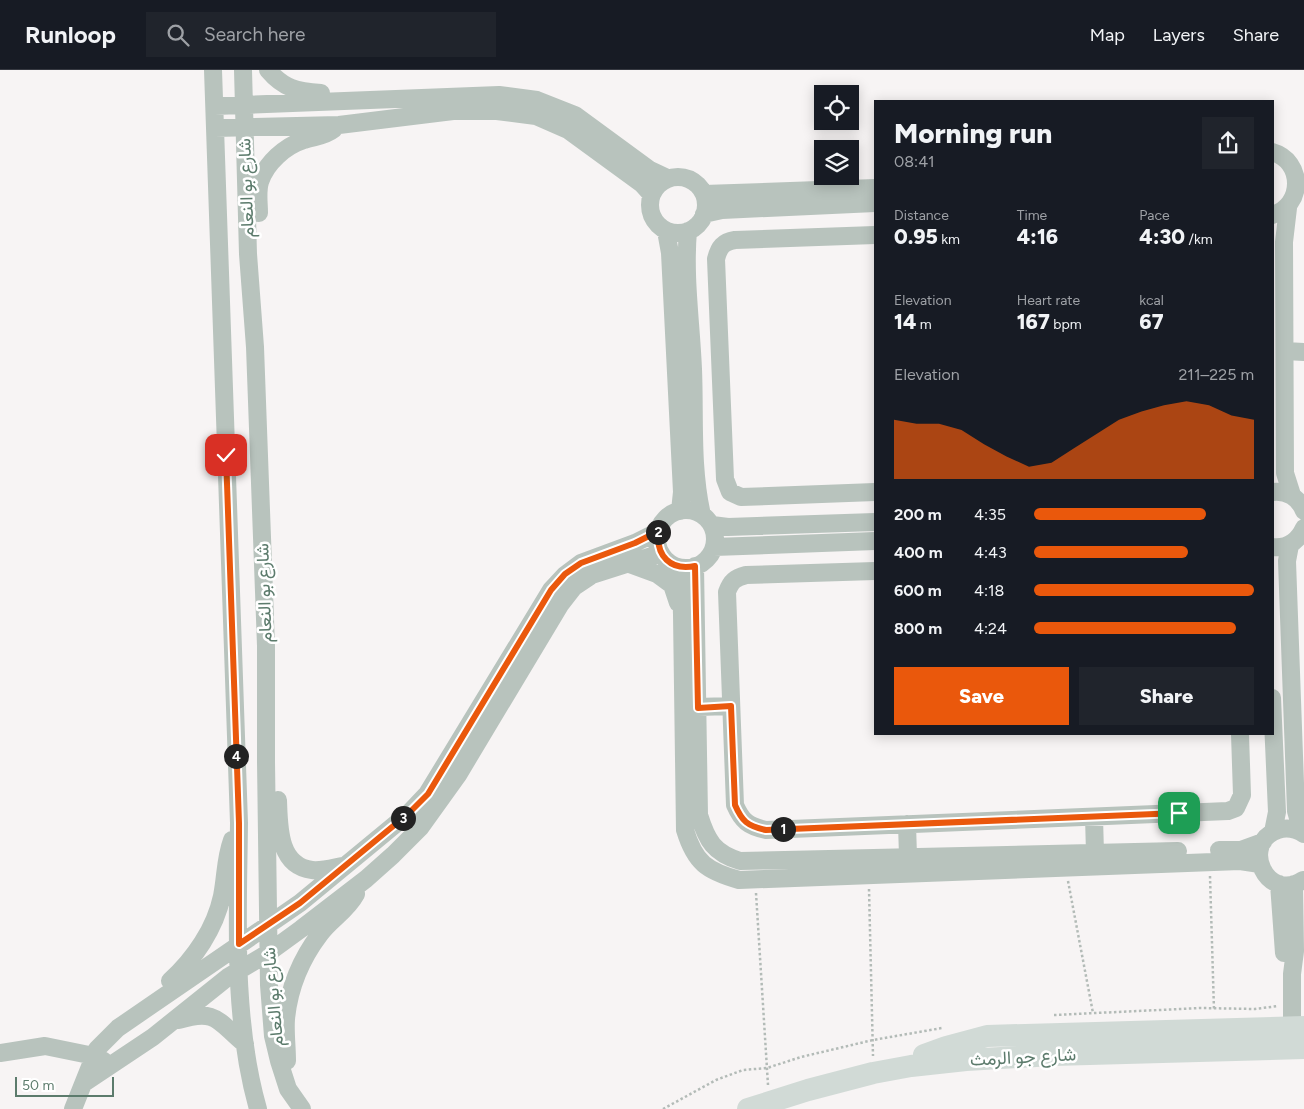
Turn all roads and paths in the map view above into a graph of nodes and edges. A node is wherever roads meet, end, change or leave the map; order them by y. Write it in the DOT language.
graph roads {
  1 [pos="213,70"];
  2 [pos="243,70"];
  3 [pos="268,70"];
  4 [pos="339,102"];
  5 [pos="244,105"];
  6 [pos="215,106"];
  7 [pos="339,125"];
  8 [pos="215,128"];
  9 [pos="244,128"];
  10 [pos="1274,153"];
  11 [pos="1301,171"];
  12 [pos="667,178"];
  13 [pos="874,188"];
  14 [pos="651,194"];
  15 [pos="704,194"];
  16 [pos="1291,203"];
  17 [pos="874,204"];
  18 [pos="704,214"];
  19 [pos="666,231"];
  20 [pos="688,231"];
  21 [pos="874,235"];
  22 [pos="248,254"];
  23 [pos="1284,352"];
  24 [pos="1304,352"];
  25 [pos="720,367"];
  26 [pos="693,370"];
  27 [pos="874,492"];
  28 [pos="1274,492"];
  29 [pos="1301,505"];
  30 [pos="680,511"];
  31 [pos="707,520"];
  32 [pos="874,522"];
  33 [pos="659,531"];
  34 [pos="1300,535"];
  35 [pos="874,541"];
  36 [pos="714,547"];
  37 [pos="1274,547"];
  38 [pos="661,553"];
  39 [pos="627,563"];
  40 [pos="687,567"];
  41 [pos="874,572"];
  42 [pos="682,615"];
  43 [pos="1298,686"];
  44 [pos="731,706"];
  45 [pos="698,708"];
  46 [pos="1240,735"];
  47 [pos="1274,735"];
  48 [pos="266,762"];
  49 [pos="1094,817"];
  50 [pos="239,823"];
  51 [pos="907,824"];
  52 [pos="1303,833"];
  53 [pos="1268,837"];
  54 [pos="1095,853"];
  55 [pos="908,856"];
  56 [pos="1210,862"];
  57 [pos="1260,864"];
  58 [pos="345,866"];
  59 [pos="1065,868"];
  60 [pos="869,875"];
  61 [pos="755,879"];
  62 [pos="1292,883"];
  63 [pos="359,884"];
  64 [pos="268,925"];
  65 [pos="239,944"];
  66 [pos="268,952"];
  67 [pos="239,970"];
  68 [pos="144,1009"];
  69 [pos="171,1023"];
  70 [pos="1298,1027"];
  71 [pos="1214,1030"];
  72 [pos="1097,1033"];
  73 [pos="245,1044"];
  74 [pos="1304,1048"];
  75 [pos="0,1053"];
  76 [pos="94,1056"];
  77 [pos="113,1065"];
  78 [pos="873,1073"];
  79 [pos="84,1083"];
  80 [pos="288,1089"];
  81 [pos="758,1105"];
  82 [pos="73,1109"];
  83 [pos="258,1109"];
  84 [pos="302,1109"];
  1 -- 6 [label="street, شارع بو النعام"];
  2 -- 5 [label="street, شارع بو النعام"];
  3 -- 4 [label="street"];
  4 -- 5 [label="street"];
  4 -- 12 [label="street"];
  5 -- 6 [label="street"];
  5 -- 9 [label="street, شارع بو النعام"];
  6 -- 8 [label="street, شارع بو النعام"];
  7 -- 9 [label="street"];
  7 -- 14 [label="street"];
  7 -- 22 [label="street"];
  8 -- 9 [label="street"];
  8 -- 50 [label="street, شارع بو النعام"];
  9 -- 22 [label="street, شارع بو النعام"];
  10 -- 11 [label="street"];
  11 -- 16 [label="street"];
  12 -- 14 [label="street"];
  12 -- 15 [label="street"];
  13 -- 15 [label="street"];
  14 -- 19 [label="street"];
  15 -- 18 [label="street"];
  16 -- 23 [label="street"];
  17 -- 18 [label="street"];
  18 -- 20 [label="street"];
  19 -- 20 [label="street"];
  19 -- 30 [label="street"];
  20 -- 26 [label="street"];
  21 -- 25 [label="street"];
  22 -- 48 [label="street, شارع بو النعام"];
  23 -- 24 [label="street"];
  23 -- 29 [label="street"];
  25 -- 26 [label="street"];
  25 -- 27 [label="street"];
  26 -- 31 [label="street"];
  28 -- 29 [label="street"];
  30 -- 31 [label="street"];
  30 -- 33 [label="street"];
  31 -- 32 [label="street"];
  31 -- 36 [label="street"];
  33 -- 38 [label="street"];
  33 -- 58 [label="street"];
  34 -- 37 [label="street"];
  34 -- 43 [label="street"];
  35 -- 36 [label="street"];
  36 -- 40 [label="street"];
  38 -- 39 [label="street"];
  38 -- 40 [label="street"];
  39 -- 42 [label="street"];
  39 -- 63 [label="street"];
  40 -- 42 [label="street"];
  40 -- 45 [label="street"];
  41 -- 44 [label="street"];
  42 -- 61 [label="street"];
  43 -- 52 [label="street"];
  44 -- 45 [label="street"];
  44 -- 51 [label="street"];
  45 -- 55 [label="street"];
  46 -- 49 [label="street"];
  47 -- 53 [label="street"];
  48 -- 58 [label="street"];
  48 -- 64 [label="street, شارع بو النعام"];
  49 -- 51 [label="street"];
  49 -- 54 [label="street"];
  50 -- 65 [label="street, شارع بو النعام"];
  50 -- 68 [label="street"];
  51 -- 55 [label="street"];
  52 -- 53 [label="street"];
  53 -- 54 [label="street"];
  53 -- 57 [label="street"];
  54 -- 55 [label="street"];
  56 -- 57 [label="street"];
  56 -- 59 [label="street"];
  56 -- 71 [label="path"];
  57 -- 62 [label="street"];
  58 -- 64 [label="street"];
  59 -- 60 [label="street"];
  59 -- 72 [label="path"];
  60 -- 61 [label="street"];
  60 -- 78 [label="path"];
  61 -- 81 [label="path"];
  62 -- 70 [label="street"];
  63 -- 66 [label="street"];
  63 -- 80 [label="street"];
  64 -- 65 [label="street"];
  64 -- 66 [label="street, شارع بو النعام"];
  65 -- 67 [label="street, شارع بو النعام"];
  65 -- 68 [label="street"];
  66 -- 67 [label="street"];
  66 -- 80 [label="street, شارع بو النعام"];
  67 -- 69 [label="street"];
  67 -- 73 [label="street, شارع بو النعام"];
  68 -- 76 [label="street"];
  69 -- 73 [label="street"];
  69 -- 77 [label="street"];
  70 -- 71 [label="main road"];
  71 -- 72 [label="main road"];
  72 -- 78 [label="main road"];
  73 -- 83 [label="street, شارع بو النعام"];
  74 -- 78 [label="main road, شارع جو الرمث"];
  75 -- 76 [label="street"];
  76 -- 77 [label="street"];
  76 -- 79 [label="street"];
  77 -- 79 [label="street"];
  78 -- 81 [label="main road, شارع جو الرمث"];
  79 -- 82 [label="street"];
  80 -- 84 [label="street, شارع بو النعام"];
}
